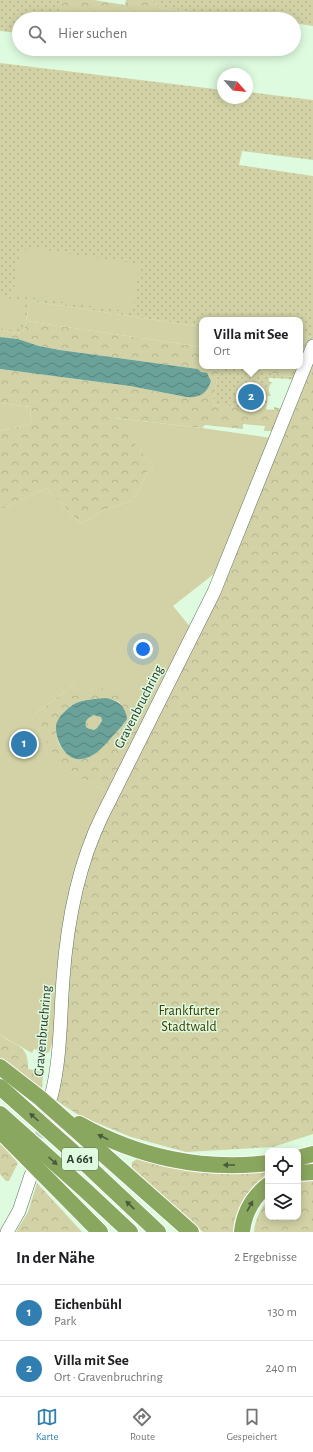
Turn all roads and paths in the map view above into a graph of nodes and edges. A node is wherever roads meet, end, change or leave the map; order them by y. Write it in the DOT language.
graph roads {
  1 [pos="313,346"];
  2 [pos="0,1067"];
  3 [pos="0,1087"];
  4 [pos="45,1098"];
  5 [pos="0,1114"];
  6 [pos="0,1132"];
  7 [pos="313,1154"];
  8 [pos="301,1157"];
  9 [pos="265,1163"];
  10 [pos="313,1172"];
  11 [pos="301,1173"];
  12 [pos="31,1175"];
  13 [pos="265,1188"];
  14 [pos="69,1202"];
  15 [pos="7,1232"];
  16 [pos="92,1232"];
  17 [pos="100,1232"];
  18 [pos="130,1232"];
  19 [pos="158,1232"];
  20 [pos="191,1232"];
  21 [pos="242,1232"];
  1 -- 4 [label="street, Gravenbruchring"];
  2 -- 4 [label="highway"];
  19 -- 3 [label="highway, A 661, one-way"];
  9 -- 4 [label="highway, one-way"];
  4 -- 20 [label="highway"];
  5 -- 18 [label="highway, A 661, one-way"];
  6 -- 14 [label="highway"];
  7 -- 8 [label="highway"];
  10 -- 11 [label="highway"];
  12 -- 15 [label="street"];
  21 -- 13 [label="highway, one-way"];
  14 -- 16 [label="highway"];
  14 -- 17 [label="highway"];
}
